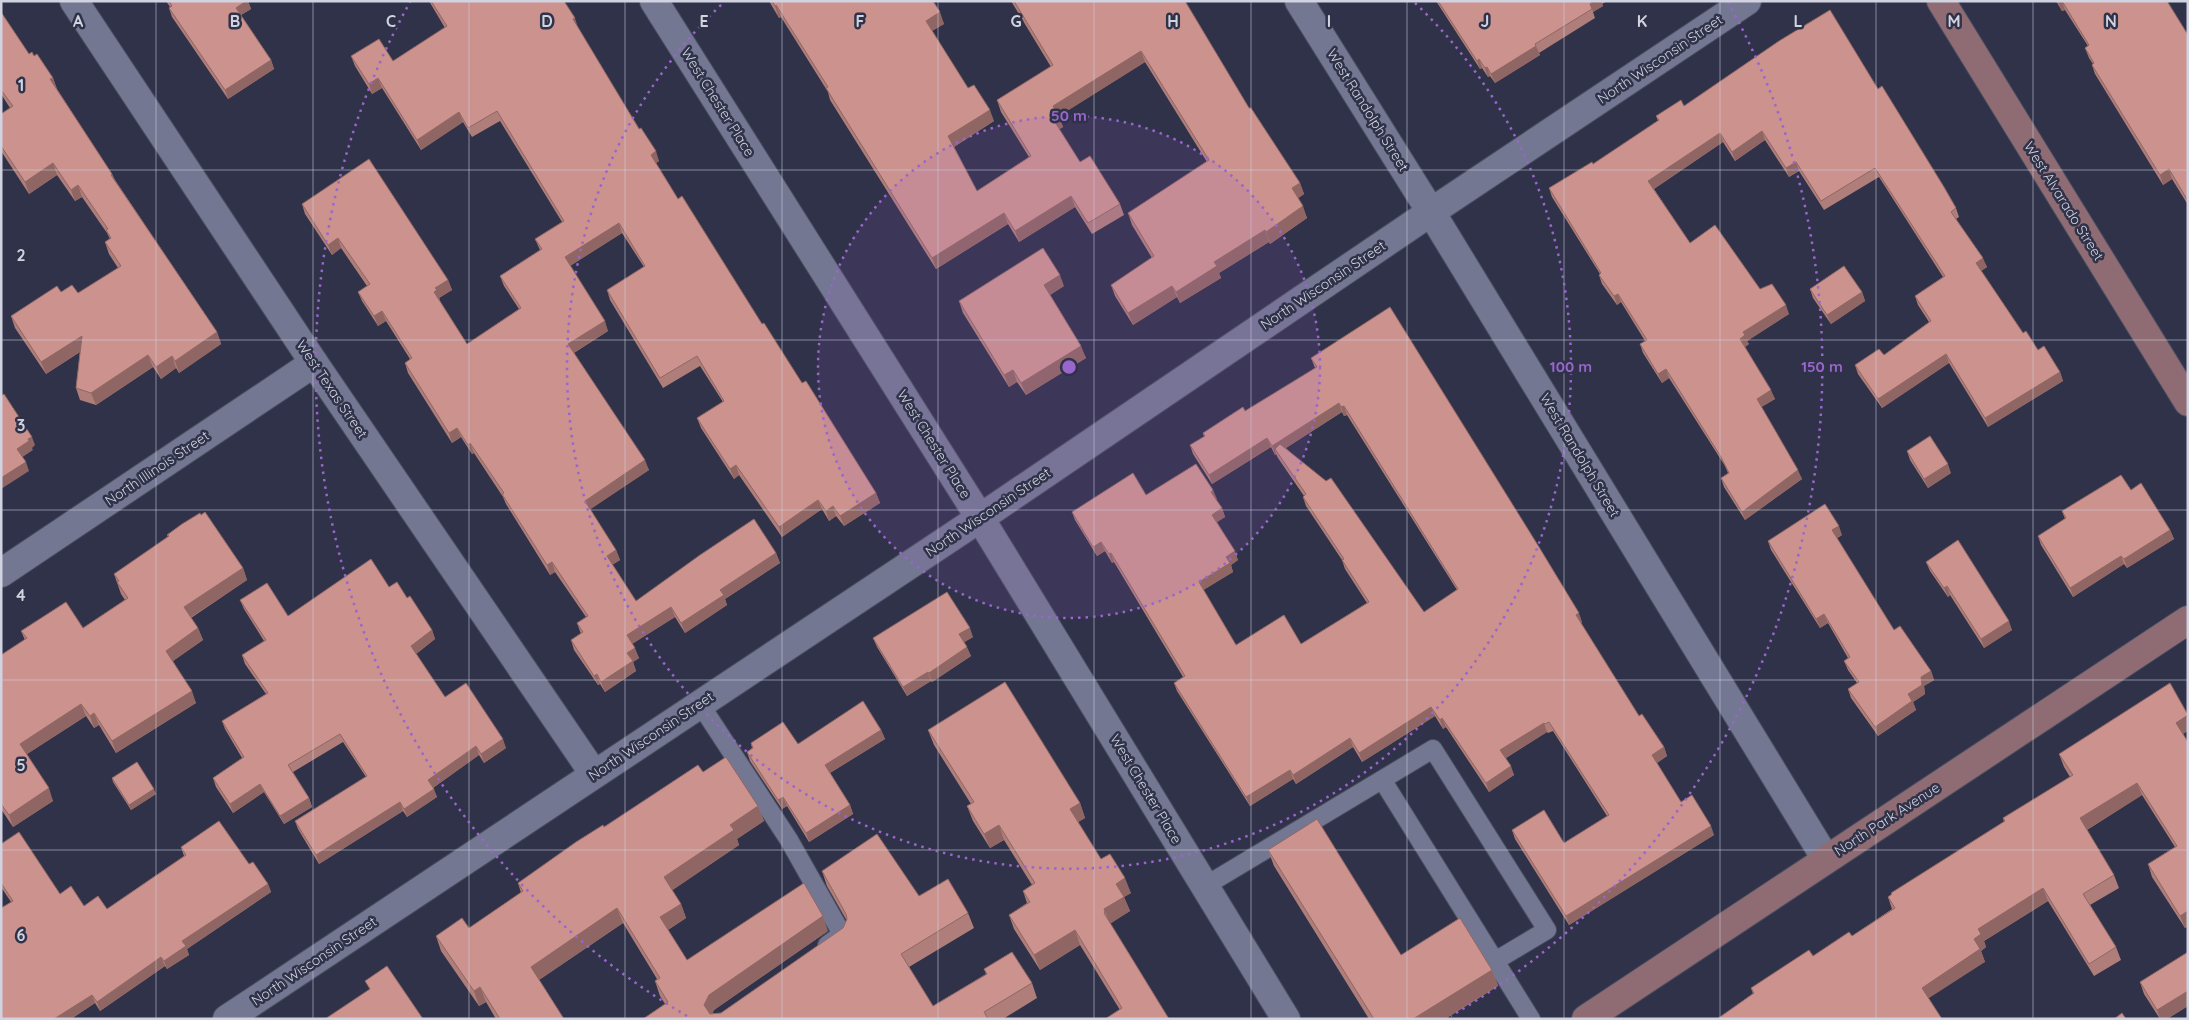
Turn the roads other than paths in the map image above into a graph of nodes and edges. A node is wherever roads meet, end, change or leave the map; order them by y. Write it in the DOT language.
graph roads {
  1 [pos="74,1"];
  2 [pos="654,1"];
  3 [pos="1299,1"];
  4 [pos="1746,1"];
  5 [pos="1941,1"];
  6 [pos="1431,212"];
  7 [pos="314,363"];
  8 [pos="2188,402"];
  9 [pos="980,518"];
  10 [pos="1,573"];
  11 [pos="2188,620"];
  12 [pos="700,704"];
  13 [pos="594,774"];
  14 [pos="1383,781"];
  15 [pos="1826,860"];
  16 [pos="1206,886"];
  17 [pos="810,957"];
  18 [pos="1495,960"];
  19 [pos="227,1019"];
  20 [pos="1286,1019"];
  21 [pos="1531,1019"];
  22 [pos="1586,1019"];
  1 -- 7 [label="street, West Texas Street"];
  2 -- 9 [label="street, West Chester Place"];
  3 -- 6 [label="street, West Randolph Street"];
  4 -- 6 [label="street, North Wisconsin Street"];
  5 -- 8 [label="street, West Alvarado Street"];
  6 -- 9 [label="street, North Wisconsin Street"];
  6 -- 15 [label="street, West Randolph Street"];
  7 -- 10 [label="street, North Illinois Street"];
  7 -- 13 [label="street, West Texas Street"];
  9 -- 12 [label="street, North Wisconsin Street"];
  9 -- 16 [label="street, West Chester Place"];
  11 -- 15 [label="street, North Park Avenue"];
  12 -- 13 [label="street, North Wisconsin Street"];
  12 -- 17 [label="lane"];
  13 -- 19 [label="street, North Wisconsin Street"];
  14 -- 16 [label="lane"];
  14 -- 18 [label="lane"];
  14 -- 18 [label="lane"];
  15 -- 22 [label="street, North Park Avenue"];
  16 -- 20 [label="street, West Chester Place"];
  18 -- 21 [label="lane"];
}
